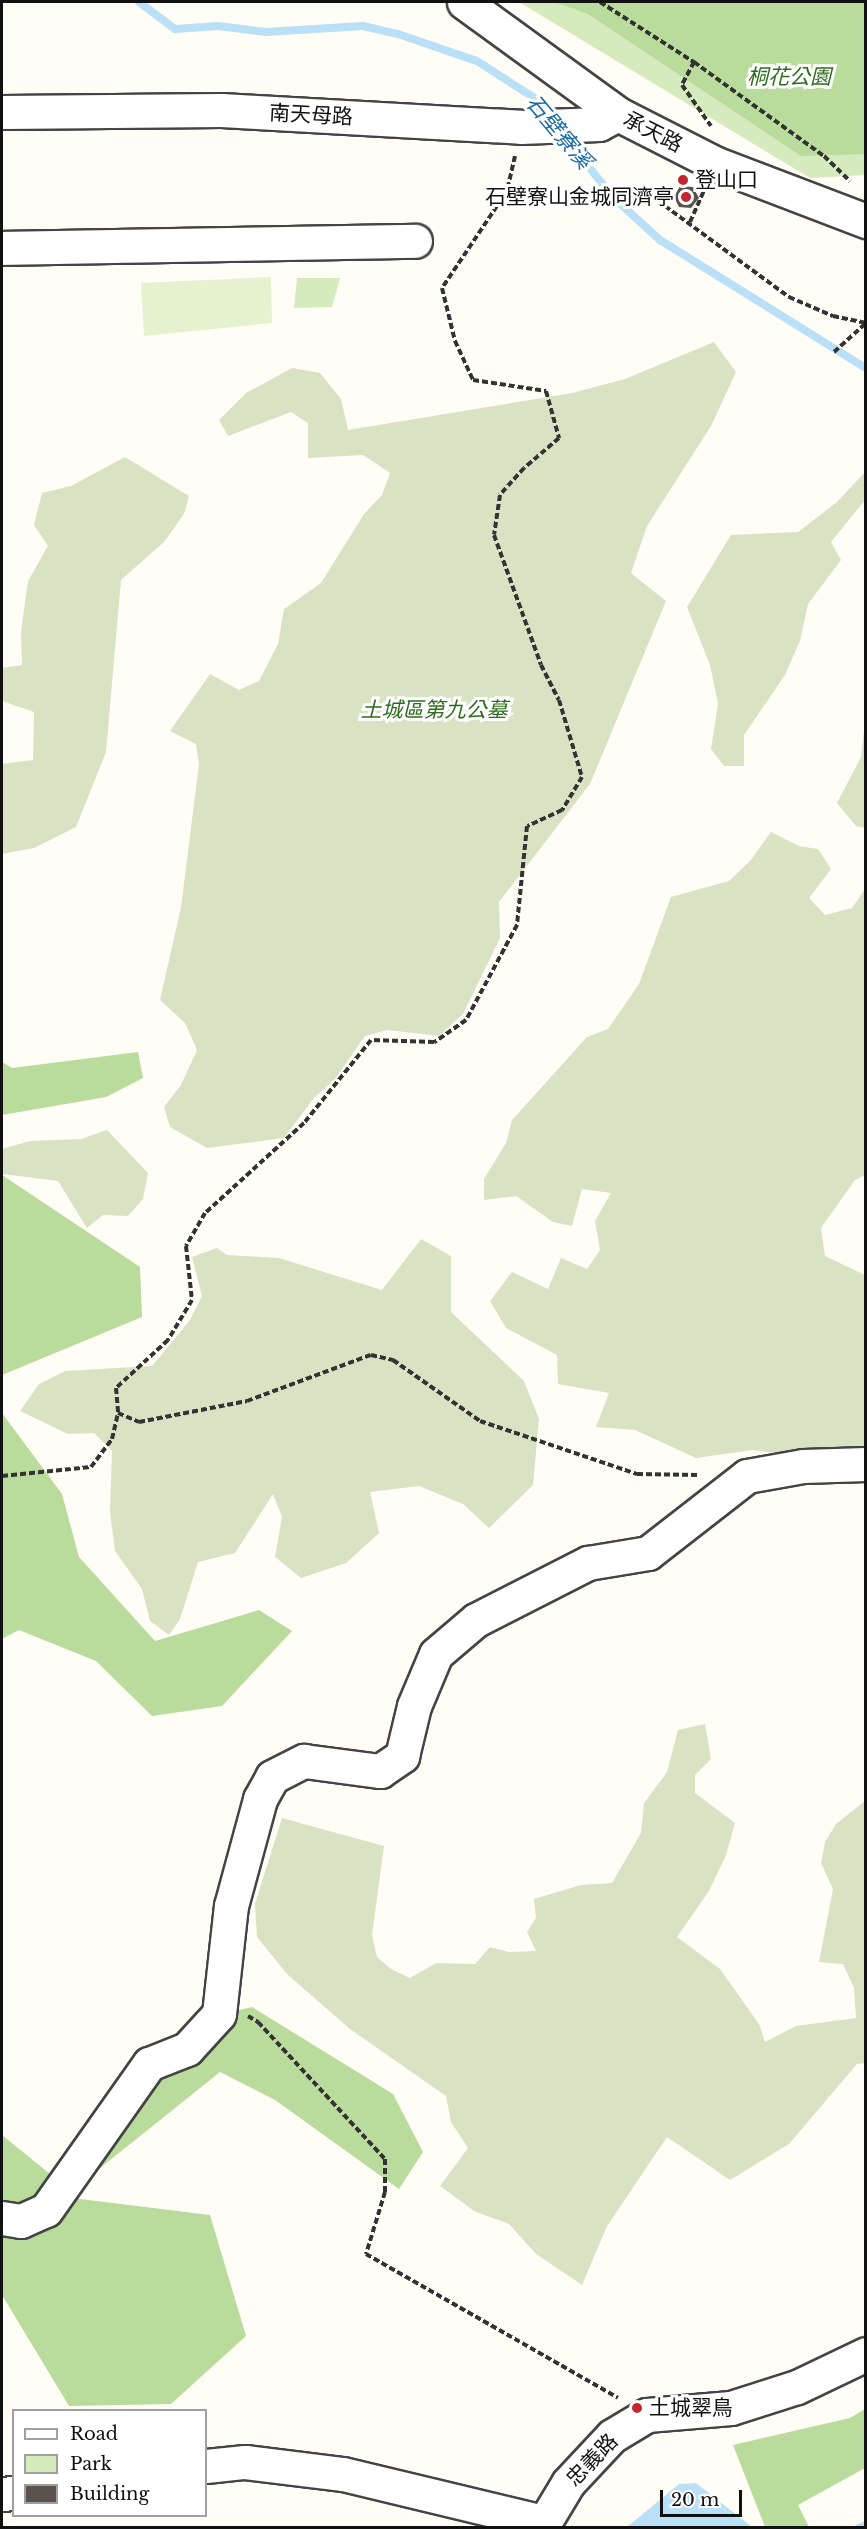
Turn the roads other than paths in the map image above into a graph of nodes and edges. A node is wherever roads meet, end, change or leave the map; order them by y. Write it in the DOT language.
graph roads {
  1 [pos="464,2"];
  2 [pos="2,112"];
  3 [pos="609,119"];
  4 [pos="866,221"];
  5 [pos="415,241"];
  6 [pos="2,248"];
  7 [pos="866,1464"];
  8 [pos="2,2218"];
  9 [pos="866,2354"];
  10 [pos="207,2466"];
  11 [pos="542,2524"];
  1 -- 3 [label="street, 承天路"];
  2 -- 3 [label="street, 南天母路"];
  3 -- 4 [label="street, 承天路"];
  5 -- 6 [label="street"];
  7 -- 8 [label="street"];
  9 -- 11 [label="street, 忠義路"];
  10 -- 11 [label="street"];
}
